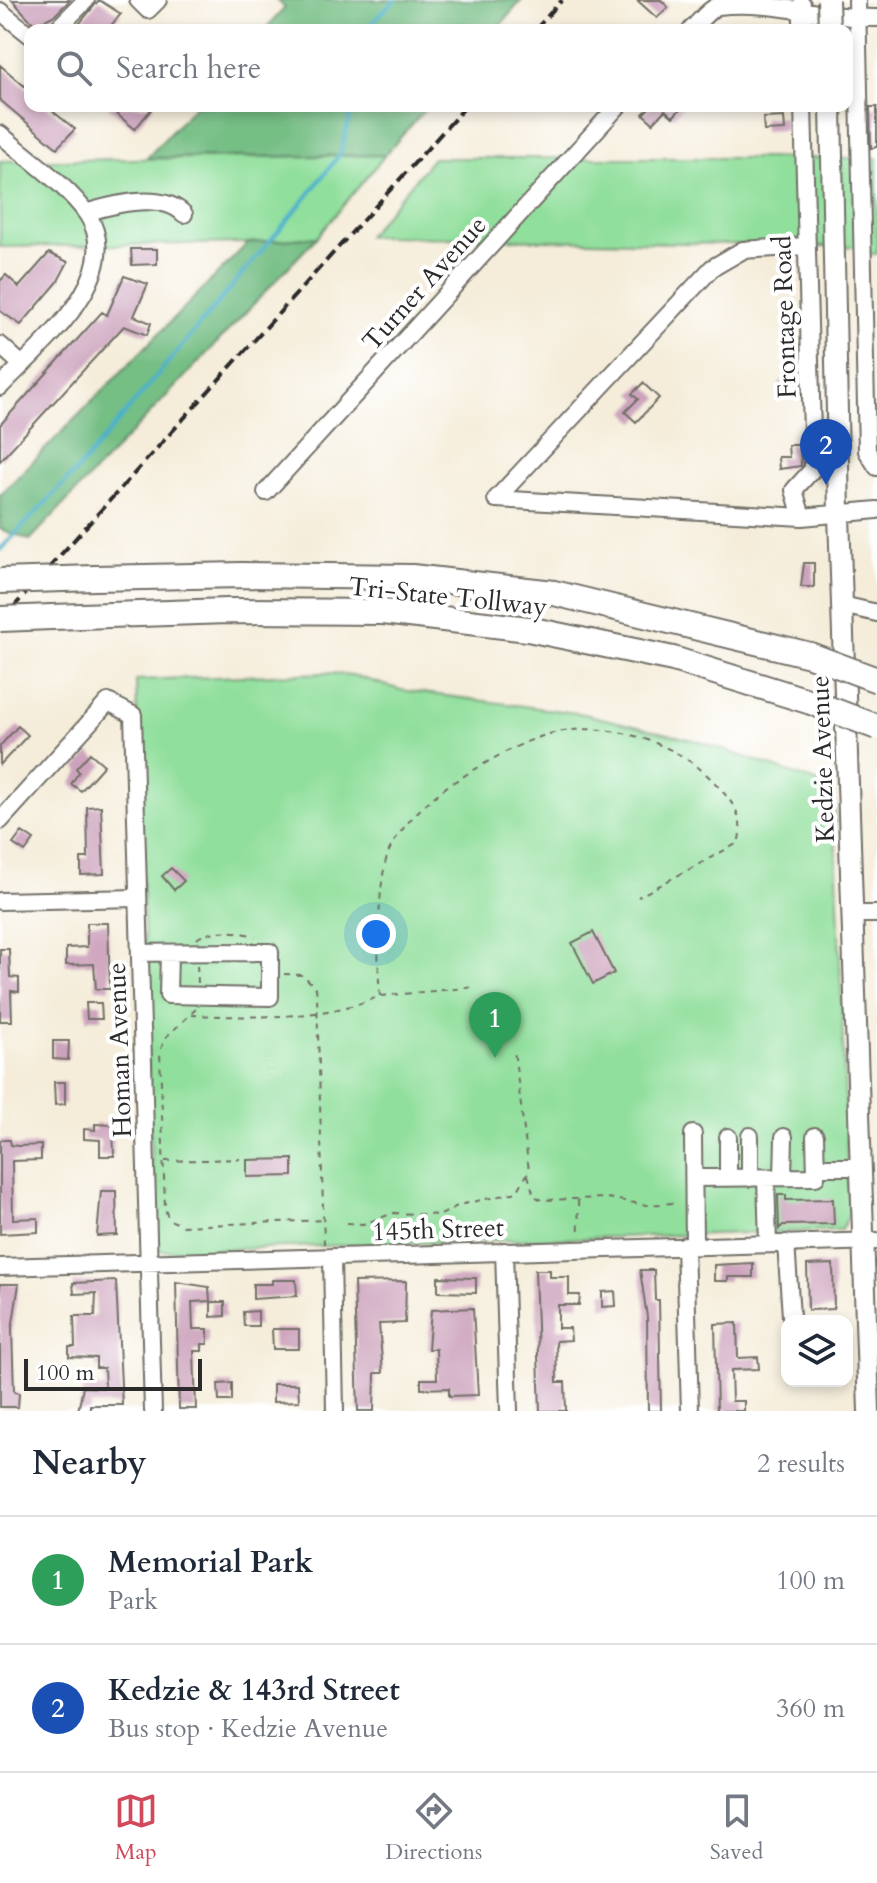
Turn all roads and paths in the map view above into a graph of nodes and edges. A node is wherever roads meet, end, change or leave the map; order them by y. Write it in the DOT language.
graph roads {
  1 [pos="86,0"];
  2 [pos="138,0"];
  3 [pos="158,0"];
  4 [pos="828,0"];
  5 [pos="857,0"];
  6 [pos="802,4"];
  7 [pos="0,11"];
  8 [pos="857,18"];
  9 [pos="877,18"];
  10 [pos="62,24"];
  11 [pos="697,24"];
  12 [pos="802,24"];
  13 [pos="829,24"];
  14 [pos="24,30"];
  15 [pos="613,112"];
  16 [pos="803,112"];
  17 [pos="831,112"];
  18 [pos="0,134"];
  19 [pos="86,213"];
  20 [pos="184,214"];
  21 [pos="806,246"];
  22 [pos="0,345"];
  23 [pos="21,364"];
  24 [pos="0,387"];
  25 [pos="877,467"];
  26 [pos="266,492"];
  27 [pos="877,510"];
  28 [pos="839,515"];
  29 [pos="802,517"];
  30 [pos="0,581"];
  31 [pos="842,605"];
  32 [pos="877,613"];
  33 [pos="0,619"];
  34 [pos="877,680"];
  35 [pos="877,727"];
  36 [pos="0,821"];
  37 [pos="638,897"];
  38 [pos="138,898"];
  39 [pos="0,901"];
  40 [pos="853,914"];
  41 [pos="877,914"];
  42 [pos="196,952"];
  43 [pos="258,952"];
  44 [pos="140,953"];
  45 [pos="169,953"];
  46 [pos="270,971"];
  47 [pos="476,987"];
  48 [pos="380,996"];
  49 [pos="199,998"];
  50 [pos="318,1012"];
  51 [pos="191,1015"];
  52 [pos="514,1050"];
  53 [pos="693,1134"];
  54 [pos="750,1136"];
  55 [pos="815,1136"];
  56 [pos="728,1137"];
  57 [pos="784,1137"];
  58 [pos="240,1159"];
  59 [pos="163,1161"];
  60 [pos="816,1167"];
  61 [pos="862,1167"];
  62 [pos="528,1174"];
  63 [pos="783,1177"];
  64 [pos="694,1178"];
  65 [pos="728,1178"];
  66 [pos="758,1178"];
  67 [pos="578,1200"];
  68 [pos="673,1203"];
  69 [pos="324,1220"];
  70 [pos="347,1223"];
  71 [pos="579,1239"];
  72 [pos="870,1241"];
  73 [pos="786,1243"];
  74 [pos="768,1244"];
  75 [pos="690,1245"];
  76 [pos="504,1251"];
  77 [pos="328,1257"];
  78 [pos="149,1262"];
  79 [pos="0,1267"];
  80 [pos="791,1315"];
  81 [pos="872,1379"];
  82 [pos="153,1411"];
  83 [pos="335,1411"];
  84 [pos="509,1411"];
  85 [pos="690,1411"];
  86 [pos="869,1411"];
  1 -- 10 [label="street"];
  2 -- 3 [label="street"];
  4 -- 13 [label="main road, bridge"];
  5 -- 8 [label="street"];
  6 -- 8 [label="street"];
  6 -- 11 [label="street"];
  6 -- 12 [label="street"];
  7 -- 14 [label="street"];
  8 -- 9 [label="street"];
  8 -- 25 [label="street"];
  15 -- 26 [label="street, Turner Avenue"];
  16 -- 21 [label="street, Frontage Road"];
  17 -- 28 [label="main road, Kedzie Avenue"];
  18 -- 19 [label="street"];
  19 -- 20 [label="street"];
  19 -- 23 [label="street"];
  21 -- 29 [label="street, Frontage Road"];
  21 -- 29 [label="street"];
  22 -- 23 [label="street"];
  23 -- 24 [label="street"];
  27 -- 28 [label="street"];
  28 -- 29 [label="street"];
  28 -- 31 [label="main road, Kedzie Avenue"];
  30 -- 34 [label="highway, Tri-State Tollway, bridge"];
  31 -- 32 [label="street"];
  31 -- 40 [label="main road, Kedzie Avenue"];
  33 -- 35 [label="highway, Tri-State Tollway, bridge"];
  36 -- 38 [label="street, Homan Avenue"];
  37 -- 48 [label="path"];
  38 -- 39 [label="street"];
  38 -- 44 [label="street, Homan Avenue"];
  40 -- 41 [label="street"];
  40 -- 61 [label="main road, Kedzie Avenue"];
  42 -- 43 [label="street"];
  42 -- 43 [label="path"];
  42 -- 45 [label="street"];
  42 -- 49 [label="path"];
  43 -- 46 [label="street"];
  44 -- 45 [label="street"];
  44 -- 78 [label="street, Homan Avenue"];
  45 -- 49 [label="street"];
  46 -- 49 [label="street"];
  46 -- 50 [label="path"];
  47 -- 48 [label="path"];
  48 -- 50 [label="path"];
  49 -- 51 [label="path"];
  50 -- 51 [label="path"];
  50 -- 69 [label="path"];
  51 -- 59 [label="path"];
  52 -- 62 [label="path"];
  53 -- 64 [label="street"];
  54 -- 66 [label="street"];
  55 -- 60 [label="street"];
  56 -- 65 [label="street"];
  57 -- 63 [label="street"];
  58 -- 59 [label="path"];
  59 -- 69 [label="path"];
  60 -- 61 [label="street"];
  60 -- 63 [label="street"];
  61 -- 72 [label="main road, Kedzie Avenue"];
  62 -- 67 [label="path"];
  62 -- 70 [label="path"];
  63 -- 66 [label="street"];
  64 -- 65 [label="street"];
  64 -- 75 [label="street"];
  65 -- 66 [label="street"];
  66 -- 74 [label="street"];
  67 -- 68 [label="path"];
  67 -- 71 [label="path"];
  69 -- 77 [label="path"];
  72 -- 73 [label="street, 145th Street"];
  72 -- 81 [label="main road, Kedzie Avenue"];
  73 -- 74 [label="street, 145th Street"];
  73 -- 80 [label="street"];
  74 -- 75 [label="street, 145th Street"];
  75 -- 76 [label="street, 145th Street"];
  75 -- 85 [label="street"];
  76 -- 77 [label="street, 145th Street"];
  76 -- 84 [label="street"];
  77 -- 78 [label="street, 145th Street"];
  77 -- 83 [label="street"];
  78 -- 79 [label="street, 145th Street"];
  78 -- 82 [label="street, Homan Avenue"];
  81 -- 86 [label="main road, Kedzie Avenue"];
}
